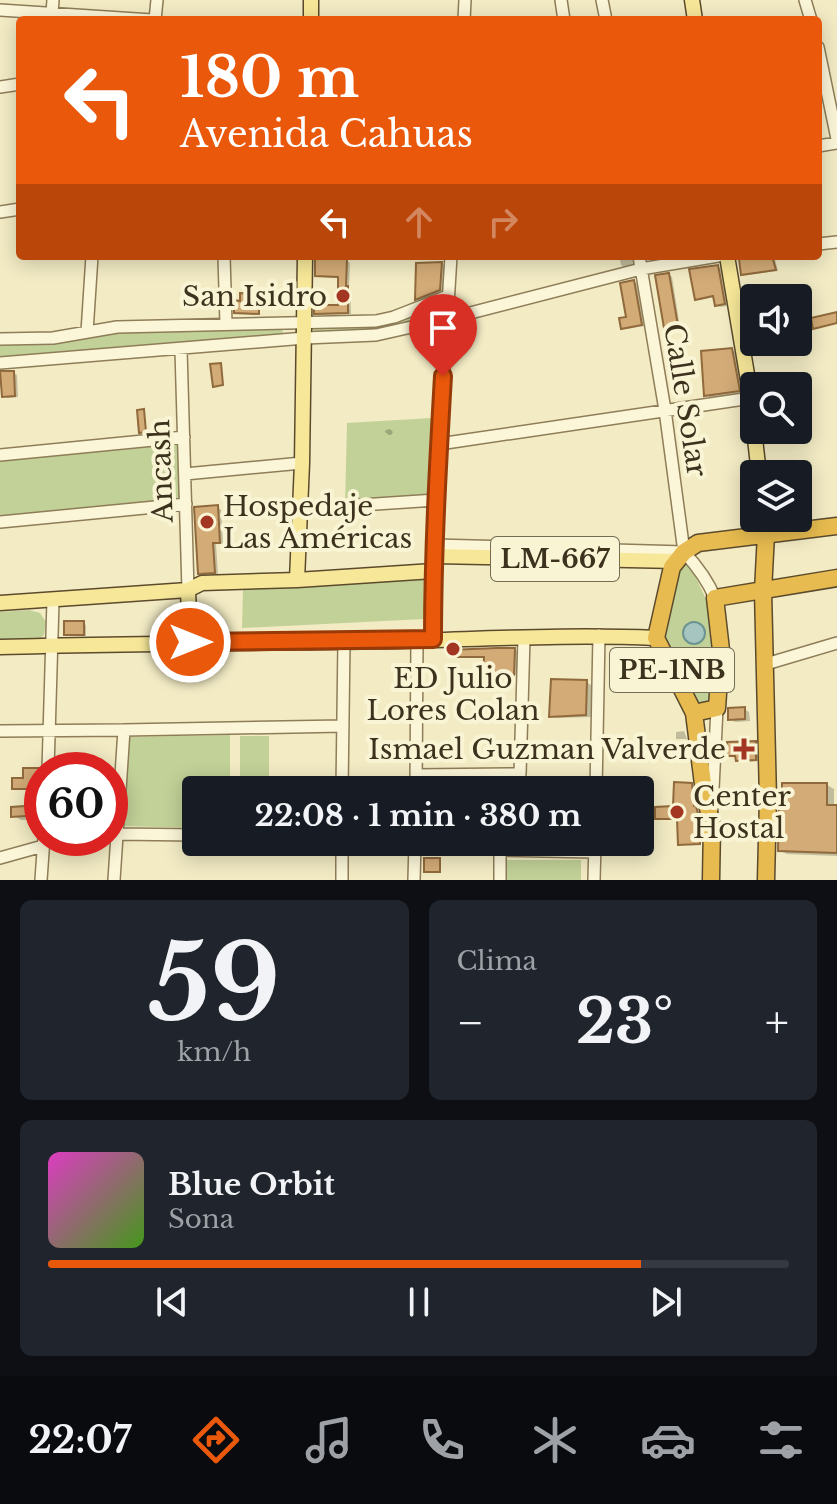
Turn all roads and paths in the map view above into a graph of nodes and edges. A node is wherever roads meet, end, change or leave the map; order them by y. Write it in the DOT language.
graph roads {
  1 [pos="1,0"];
  2 [pos="53,0"];
  3 [pos="0,8"];
  4 [pos="52,13"];
  5 [pos="95,16"];
  6 [pos="822,67"];
  7 [pos="837,141"];
  8 [pos="92,260"];
  9 [pos="224,260"];
  10 [pos="305,260"];
  11 [pos="451,260"];
  12 [pos="640,260"];
  13 [pos="694,260"];
  14 [pos="728,260"];
  15 [pos="641,269"];
  16 [pos="448,296"];
  17 [pos="447,319"];
  18 [pos="303,322"];
  19 [pos="226,324"];
  20 [pos="87,332"];
  21 [pos="305,338"];
  22 [pos="0,339"];
  23 [pos="181,350"];
  24 [pos="0,363"];
  25 [pos="747,372"];
  26 [pos="740,400"];
  27 [pos="665,410"];
  28 [pos="184,437"];
  29 [pos="439,444"];
  30 [pos="0,455"];
  31 [pos="302,463"];
  32 [pos="185,474"];
  33 [pos="436,500"];
  34 [pos="186,504"];
  35 [pos="301,509"];
  36 [pos="0,522"];
  37 [pos="812,526"];
  38 [pos="837,526"];
  39 [pos="741,532"];
  40 [pos="765,532"];
  41 [pos="434,557"];
  42 [pos="680,557"];
  43 [pos="837,578"];
  44 [pos="297,580"];
  45 [pos="188,590"];
  46 [pos="763,591"];
  47 [pos="715,598"];
  48 [pos="53,601"];
  49 [pos="0,603"];
  50 [pos="599,635"];
  51 [pos="524,638"];
  52 [pos="656,638"];
  53 [pos="433,639"];
  54 [pos="417,640"];
  55 [pos="344,641"];
  56 [pos="190,642"];
  57 [pos="837,643"];
  58 [pos="52,645"];
  59 [pos="0,647"];
  60 [pos="766,664"];
  61 [pos="717,708"];
  62 [pos="694,713"];
  63 [pos="343,726"];
  64 [pos="124,730"];
  65 [pos="0,731"];
  66 [pos="50,731"];
  67 [pos="49,752"];
  68 [pos="123,752"];
  69 [pos="500,774"];
  70 [pos="416,775"];
  71 [pos="342,776"];
  72 [pos="596,776"];
  73 [pos="712,825"];
  74 [pos="128,834"];
  75 [pos="182,835"];
  76 [pos="24,849"];
  77 [pos="42,856"];
  78 [pos="116,856"];
  79 [pos="342,856"];
  80 [pos="415,856"];
  81 [pos="500,856"];
  82 [pos="595,856"];
  83 [pos="0,858"];
  84 [pos="41,880"];
  85 [pos="114,880"];
  86 [pos="342,880"];
  87 [pos="414,880"];
  88 [pos="500,880"];
  89 [pos="594,880"];
  90 [pos="711,880"];
  91 [pos="766,880"];
  1 -- 3 [label="street"];
  2 -- 4 [label="street"];
  3 -- 4 [label="street"];
  4 -- 5 [label="street"];
  6 -- 7 [label="street"];
  8 -- 20 [label="street"];
  9 -- 19 [label="street"];
  10 -- 18 [label="main road"];
  11 -- 16 [label="street"];
  12 -- 15 [label="street, Calle Solar"];
  13 -- 15 [label="street"];
  14 -- 25 [label="main road"];
  15 -- 17 [label="street"];
  15 -- 27 [label="street, Calle Solar"];
  16 -- 17 [label="street"];
  16 -- 18 [label="street"];
  17 -- 21 [label="street"];
  17 -- 29 [label="street"];
  18 -- 19 [label="street"];
  18 -- 21 [label="main road"];
  19 -- 20 [label="street"];
  20 -- 22 [label="street"];
  21 -- 23 [label="street"];
  21 -- 31 [label="main road"];
  23 -- 24 [label="street"];
  23 -- 28 [label="street, Ancash"];
  26 -- 27 [label="street"];
  27 -- 29 [label="street"];
  27 -- 42 [label="street, Calle Solar"];
  28 -- 30 [label="street"];
  28 -- 32 [label="street, Ancash"];
  29 -- 33 [label="street"];
  31 -- 32 [label="street"];
  31 -- 35 [label="main road"];
  32 -- 34 [label="street, Ancash"];
  33 -- 35 [label="street"];
  33 -- 41 [label="street"];
  34 -- 36 [label="street"];
  34 -- 45 [label="street, Ancash"];
  35 -- 44 [label="main road"];
  37 -- 38 [label="highway"];
  39 -- 42 [label="highway"];
  40 -- 46 [label="highway"];
  41 -- 42 [label="main road, LM-667"];
  41 -- 44 [label="main road"];
  41 -- 53 [label="main road"];
  42 -- 47 [label="street"];
  42 -- 52 [label="highway, PE-1NB"];
  43 -- 46 [label="highway"];
  44 -- 45 [label="main road"];
  45 -- 48 [label="main road"];
  45 -- 56 [label="main road"];
  46 -- 47 [label="highway"];
  46 -- 60 [label="highway, PE-1NB"];
  47 -- 61 [label="highway"];
  48 -- 49 [label="main road"];
  48 -- 58 [label="street"];
  50 -- 51 [label="main road"];
  50 -- 52 [label="main road"];
  50 -- 72 [label="street"];
  51 -- 53 [label="main road"];
  51 -- 69 [label="street"];
  52 -- 62 [label="highway, PE-1NB"];
  53 -- 54 [label="main road"];
  54 -- 55 [label="main road"];
  54 -- 70 [label="street"];
  55 -- 56 [label="main road"];
  55 -- 63 [label="street"];
  56 -- 58 [label="main road"];
  57 -- 60 [label="street"];
  58 -- 59 [label="main road"];
  58 -- 66 [label="street"];
  60 -- 91 [label="highway, PE-1NB"];
  61 -- 62 [label="highway"];
  61 -- 73 [label="street"];
  62 -- 73 [label="highway, PE-1NB"];
  63 -- 64 [label="street"];
  63 -- 71 [label="street"];
  64 -- 66 [label="street"];
  64 -- 68 [label="street"];
  65 -- 66 [label="street"];
  66 -- 67 [label="street"];
  69 -- 70 [label="street"];
  73 -- 90 [label="highway, PE-1NB"];
  74 -- 75 [label="street"];
  76 -- 83 [label="street"];
  77 -- 84 [label="street"];
  78 -- 85 [label="street"];
  79 -- 86 [label="street"];
  80 -- 87 [label="street"];
  81 -- 88 [label="street"];
  82 -- 89 [label="street"];
}
